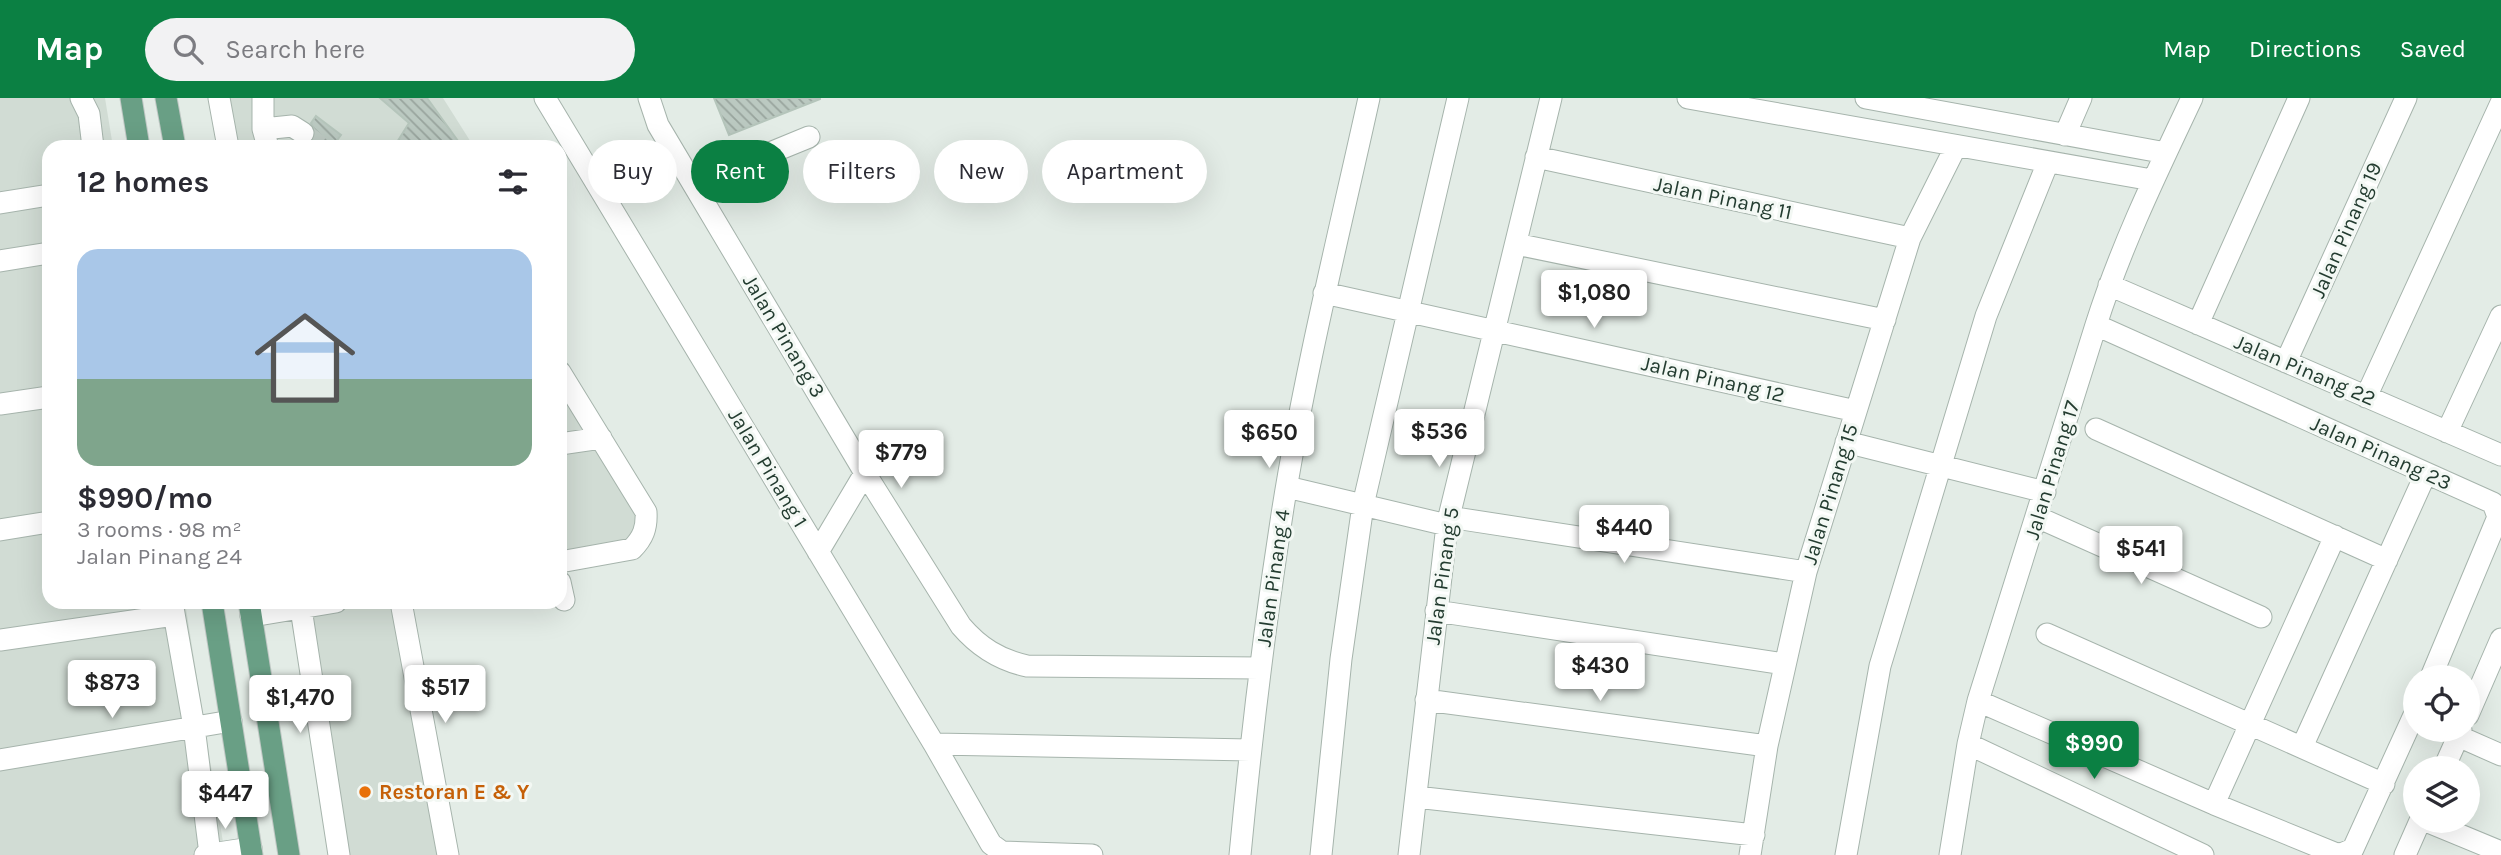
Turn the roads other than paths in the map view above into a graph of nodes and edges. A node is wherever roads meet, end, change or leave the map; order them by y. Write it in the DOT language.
graph roads {
  1 [pos="81,98"];
  2 [pos="131,98"];
  3 [pos="166,98"];
  4 [pos="219,98"];
  5 [pos="263,98"];
  6 [pos="545,98"];
  7 [pos="649,98"];
  8 [pos="1369,98"];
  9 [pos="1376,98"];
  10 [pos="1458,98"];
  11 [pos="1550,98"];
  12 [pos="1688,98"];
  13 [pos="1866,98"];
  14 [pos="2081,98"];
  15 [pos="2192,98"];
  16 [pos="2299,98"];
  17 [pos="2406,98"];
  18 [pos="2501,103"];
  19 [pos="1975,108"];
  20 [pos="303,133"];
  21 [pos="2066,135"];
  22 [pos="809,137"];
  23 [pos="265,138"];
  24 [pos="92,140"];
  25 [pos="138,140"];
  26 [pos="175,140"];
  27 [pos="227,140"];
  28 [pos="789,145"];
  29 [pos="1956,146"];
  30 [pos="2166,153"];
  31 [pos="1536,158"];
  32 [pos="2048,162"];
  33 [pos="2152,180"];
  34 [pos="42,196"];
  35 [pos="0,203"];
  36 [pos="1910,238"];
  37 [pos="1516,244"];
  38 [pos="42,254"];
  39 [pos="0,261"];
  40 [pos="2109,285"];
  41 [pos="1324,293"];
  42 [pos="1407,311"];
  43 [pos="2501,316"];
  44 [pos="1885,320"];
  45 [pos="2198,324"];
  46 [pos="2096,325"];
  47 [pos="1495,330"];
  48 [pos="2496,342"];
  49 [pos="2286,362"];
  50 [pos="567,387"];
  51 [pos="2366,397"];
  52 [pos="42,398"];
  53 [pos="0,404"];
  54 [pos="1856,411"];
  55 [pos="2096,429"];
  56 [pos="2447,432"];
  57 [pos="601,438"];
  58 [pos="1846,442"];
  59 [pos="567,443"];
  60 [pos="2501,455"];
  61 [pos="1940,465"];
  62 [pos="865,473"];
  63 [pos="2426,473"];
  64 [pos="1287,487"];
  65 [pos="2045,492"];
  66 [pos="1363,505"];
  67 [pos="2037,517"];
  68 [pos="1448,521"];
  69 [pos="42,523"];
  70 [pos="0,530"];
  71 [pos="2336,536"];
  72 [pos="818,552"];
  73 [pos="2387,560"];
  74 [pos="567,561"];
  75 [pos="1806,572"];
  76 [pos="168,609"];
  77 [pos="173,609"];
  78 [pos="213,609"];
  79 [pos="250,609"];
  80 [pos="302,609"];
  81 [pos="402,609"];
  82 [pos="1436,611"];
  83 [pos="2261,617"];
  84 [pos="2047,634"];
  85 [pos="0,640"];
  86 [pos="2500,646"];
  87 [pos="1784,664"];
  88 [pos="2436,665"];
  89 [pos="1260,668"];
  90 [pos="2480,689"];
  91 [pos="1426,701"];
  92 [pos="1978,701"];
  93 [pos="231,721"];
  94 [pos="2250,724"];
  95 [pos="194,727"];
  96 [pos="2403,740"];
  97 [pos="2477,742"];
  98 [pos="934,744"];
  99 [pos="1968,744"];
  100 [pos="1768,746"];
  101 [pos="2302,747"];
  102 [pos="1250,750"];
  103 [pos="2501,755"];
  104 [pos="0,760"];
  105 [pos="2384,783"];
  106 [pos="1416,797"];
  107 [pos="2214,804"];
  108 [pos="2415,833"];
  109 [pos="2455,833"];
  110 [pos="1752,845"];
  111 [pos="252,851"];
  112 [pos="2501,852"];
  113 [pos="211,854"];
  114 [pos="205,855"];
  115 [pos="289,855"];
  116 [pos="339,855"];
  117 [pos="448,855"];
  118 [pos="1092,855"];
  119 [pos="1240,855"];
  120 [pos="1321,855"];
  121 [pos="1409,855"];
  122 [pos="1846,855"];
  123 [pos="1950,855"];
  124 [pos="2203,855"];
  125 [pos="2405,855"];
  1 -- 24 [label="street"];
  2 -- 25 [label="main road"];
  3 -- 26 [label="main road"];
  4 -- 27 [label="street"];
  5 -- 23 [label="street"];
  6 -- 72 [label="street, Jalan Pinang 1"];
  7 -- 62 [label="street, Jalan Pinang 3"];
  8 -- 9 [label="street"];
  8 -- 41 [label="street, Jalan Pinang 4"];
  10 -- 42 [label="street"];
  11 -- 31 [label="street, Jalan Pinang 5"];
  12 -- 29 [label="street"];
  13 -- 19 [label="street"];
  14 -- 21 [label="street"];
  15 -- 30 [label="street, Jalan Pinang 17"];
  16 -- 45 [label="street"];
  17 -- 49 [label="street, Jalan Pinang 19"];
  18 -- 51 [label="street"];
  19 -- 21 [label="street"];
  20 -- 23 [label="street"];
  21 -- 30 [label="street"];
  22 -- 28 [label="street"];
  29 -- 32 [label="street"];
  29 -- 36 [label="street, Jalan Pinang 15"];
  30 -- 33 [label="street, Jalan Pinang 17"];
  31 -- 36 [label="street, Jalan Pinang 11"];
  31 -- 37 [label="street, Jalan Pinang 5"];
  32 -- 33 [label="street"];
  32 -- 61 [label="street"];
  33 -- 40 [label="street, Jalan Pinang 17"];
  34 -- 35 [label="street"];
  36 -- 44 [label="street, Jalan Pinang 15"];
  37 -- 44 [label="street"];
  37 -- 47 [label="street, Jalan Pinang 5"];
  38 -- 39 [label="street"];
  40 -- 45 [label="street, Jalan Pinang 22"];
  40 -- 46 [label="street, Jalan Pinang 17"];
  41 -- 42 [label="street, Jalan Pinang 12"];
  41 -- 64 [label="street, Jalan Pinang 4"];
  42 -- 47 [label="street, Jalan Pinang 12"];
  42 -- 66 [label="street"];
  43 -- 48 [label="street"];
  44 -- 54 [label="street, Jalan Pinang 15"];
  45 -- 49 [label="street, Jalan Pinang 22"];
  46 -- 63 [label="street, Jalan Pinang 23"];
  46 -- 65 [label="street, Jalan Pinang 17"];
  47 -- 54 [label="street, Jalan Pinang 12"];
  47 -- 68 [label="street, Jalan Pinang 5"];
  48 -- 56 [label="street"];
  49 -- 51 [label="street, Jalan Pinang 22"];
  50 -- 57 [label="street"];
  51 -- 56 [label="street, Jalan Pinang 22"];
  52 -- 53 [label="street"];
  54 -- 58 [label="street, Jalan Pinang 15"];
  55 -- 71 [label="street"];
  56 -- 60 [label="street, Jalan Pinang 22"];
  57 -- 59 [label="street"];
  57 -- 74 [label="street"];
  58 -- 61 [label="street"];
  58 -- 75 [label="street, Jalan Pinang 15"];
  61 -- 65 [label="street"];
  61 -- 122 [label="street"];
  62 -- 72 [label="street"];
  62 -- 89 [label="street, Jalan Pinang 3"];
  63 -- 73 [label="street"];
  63 -- 88 [label="street, Jalan Pinang 23"];
  64 -- 66 [label="street"];
  64 -- 89 [label="street, Jalan Pinang 4"];
  65 -- 67 [label="street, Jalan Pinang 17"];
  66 -- 68 [label="street"];
  66 -- 120 [label="street"];
  67 -- 83 [label="street"];
  67 -- 92 [label="street, Jalan Pinang 17"];
  68 -- 75 [label="street"];
  68 -- 82 [label="street, Jalan Pinang 5"];
  69 -- 70 [label="street"];
  71 -- 73 [label="street"];
  71 -- 94 [label="street"];
  72 -- 98 [label="street, Jalan Pinang 1"];
  73 -- 101 [label="street"];
  75 -- 87 [label="street, Jalan Pinang 15"];
  76 -- 85 [label="street"];
  77 -- 95 [label="street"];
  78 -- 93 [label="main road"];
  79 -- 115 [label="main road"];
  80 -- 116 [label="street"];
  81 -- 117 [label="street"];
  82 -- 87 [label="street"];
  82 -- 91 [label="street, Jalan Pinang 5"];
  84 -- 94 [label="street"];
  86 -- 90 [label="street"];
  87 -- 100 [label="street, Jalan Pinang 15"];
  89 -- 102 [label="street, Jalan Pinang 4"];
  91 -- 100 [label="street"];
  91 -- 106 [label="street, Jalan Pinang 5"];
  92 -- 99 [label="street, Jalan Pinang 17"];
  92 -- 107 [label="street"];
  93 -- 95 [label="street"];
  93 -- 111 [label="main road"];
  94 -- 101 [label="street"];
  94 -- 107 [label="street"];
  95 -- 104 [label="street"];
  95 -- 113 [label="street"];
  96 -- 105 [label="street"];
  97 -- 103 [label="street"];
  98 -- 102 [label="street"];
  98 -- 118 [label="street, Jalan Pinang 1"];
  99 -- 123 [label="street, Jalan Pinang 17"];
  99 -- 124 [label="street"];
  100 -- 110 [label="street, Jalan Pinang 15"];
  101 -- 105 [label="street"];
  102 -- 119 [label="street, Jalan Pinang 4"];
  105 -- 107 [label="street"];
  106 -- 110 [label="street"];
  106 -- 121 [label="street, Jalan Pinang 5"];
  108 -- 125 [label="street"];
  109 -- 112 [label="street"];
  111 -- 113 [label="street"];
  113 -- 114 [label="street"];
}
